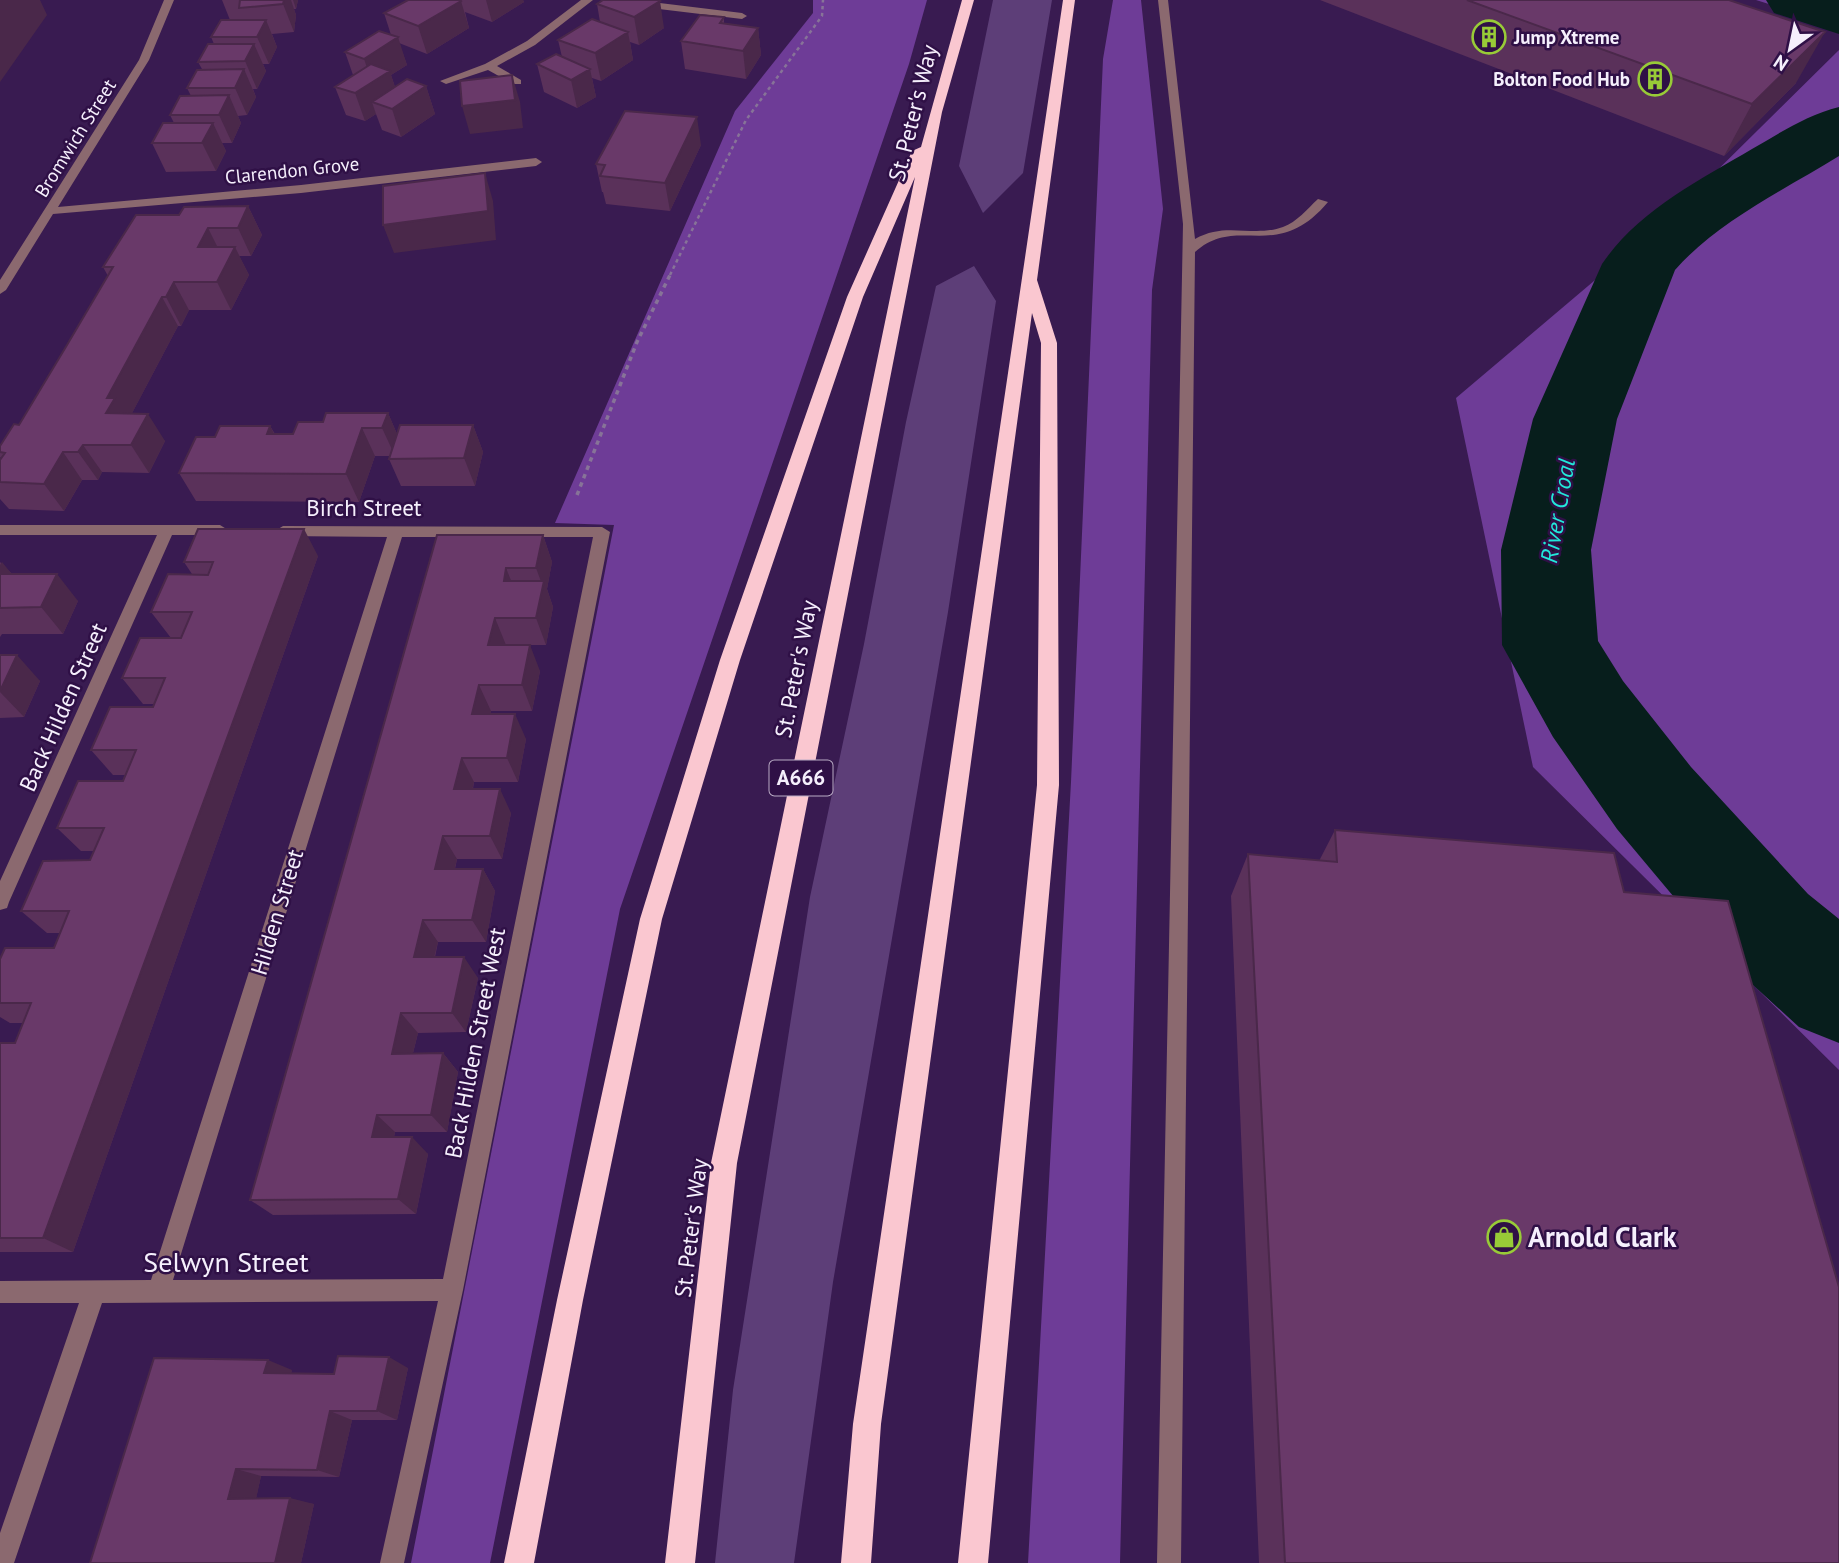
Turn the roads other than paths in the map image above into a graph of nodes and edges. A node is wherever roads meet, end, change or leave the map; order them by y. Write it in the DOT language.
graph roads {
  1 [pos="169,0"];
  2 [pos="588,0"];
  3 [pos="609,0"];
  4 [pos="968,0"];
  5 [pos="1069,0"];
  6 [pos="1163,0"];
  7 [pos="742,16"];
  8 [pos="489,66"];
  9 [pos="446,80"];
  10 [pos="517,82"];
  11 [pos="935,112"];
  12 [pos="536,162"];
  13 [pos="1322,202"];
  14 [pos="51,211"];
  15 [pos="1188,252"];
  16 [pos="1030,276"];
  17 [pos="0,290"];
  18 [pos="0,530"];
  19 [pos="167,530"];
  20 [pos="234,531"];
  21 [pos="261,531"];
  22 [pos="396,531"];
  23 [pos="602,532"];
  24 [pos="0,902"];
  25 [pos="452,1290"];
  26 [pos="0,1292"];
  27 [pos="93,1292"];
  28 [pos="158,1292"];
  29 [pos="2,1563"];
  30 [pos="392,1563"];
  31 [pos="519,1563"];
  32 [pos="680,1563"];
  33 [pos="856,1563"];
  34 [pos="973,1563"];
  35 [pos="1169,1563"];
  1 -- 14 [label="street, Bromwich Street"];
  2 -- 8 [label="street"];
  3 -- 7 [label="street"];
  4 -- 11 [label="highway, St. Peter's Way / A666"];
  5 -- 16 [label="highway"];
  6 -- 15 [label="street"];
  8 -- 9 [label="street"];
  8 -- 10 [label="street"];
  11 -- 31 [label="highway, A666"];
  11 -- 32 [label="highway, St. Peter's Way / A666"];
  12 -- 14 [label="street, Clarendon Grove"];
  13 -- 15 [label="street"];
  14 -- 17 [label="street, Bromwich Street"];
  15 -- 35 [label="street"];
  16 -- 33 [label="highway"];
  16 -- 34 [label="highway"];
  18 -- 19 [label="street"];
  19 -- 20 [label="street"];
  19 -- 24 [label="street, Back Hilden Street"];
  21 -- 22 [label="street, Birch Street"];
  22 -- 23 [label="street, Birch Street"];
  22 -- 28 [label="street, Hilden Street"];
  23 -- 25 [label="street, Back Hilden Street West"];
  25 -- 28 [label="street, Selwyn Street"];
  25 -- 30 [label="street, Back Hilden Street West"];
  26 -- 27 [label="street, Selwyn Street"];
  27 -- 28 [label="street, Selwyn Street"];
  27 -- 29 [label="street"];
}
